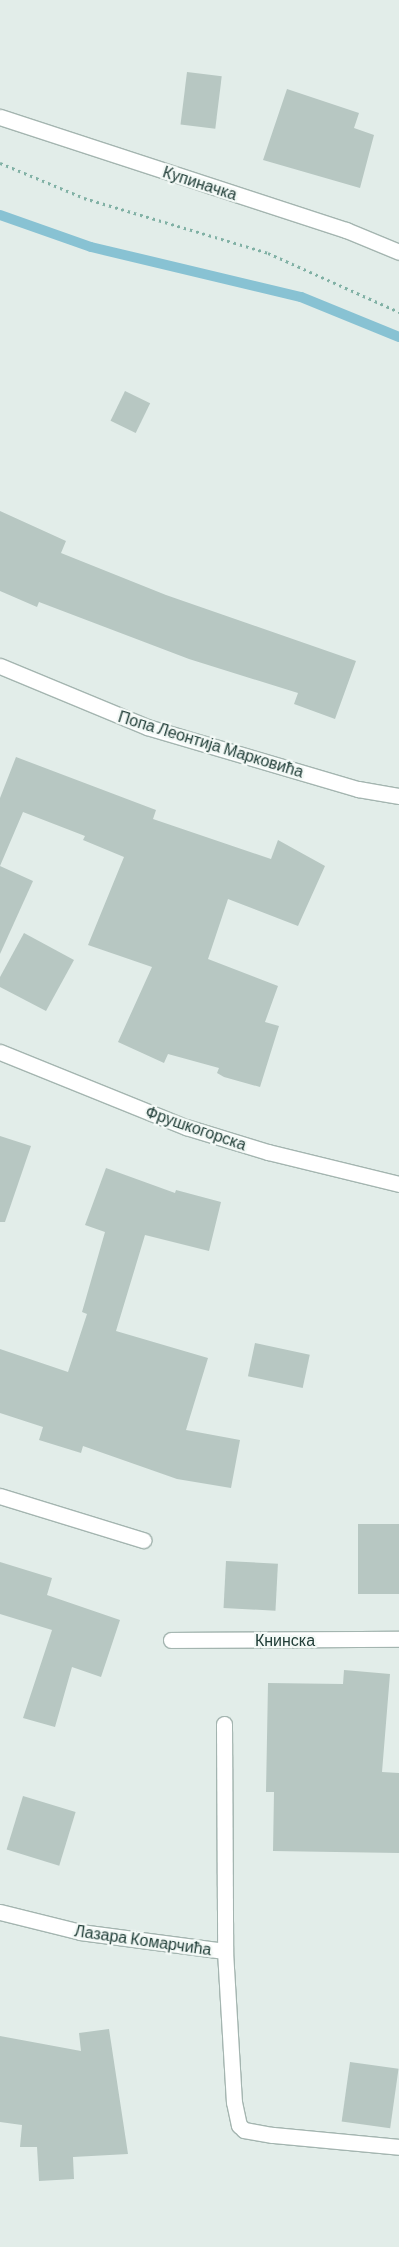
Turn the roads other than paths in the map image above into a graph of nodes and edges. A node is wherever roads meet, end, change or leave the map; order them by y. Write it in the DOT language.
graph roads {
  1 [pos="0,117"];
  2 [pos="399,252"];
  3 [pos="0,666"];
  4 [pos="399,796"];
  5 [pos="0,1052"];
  6 [pos="399,1184"];
  7 [pos="0,1496"];
  8 [pos="143,1540"];
  9 [pos="171,1640"];
  10 [pos="399,1640"];
  11 [pos="224,1724"];
  12 [pos="0,1912"];
  13 [pos="225,1951"];
  14 [pos="399,2147"];
  1 -- 2 [label="street, Купиначка"];
  3 -- 4 [label="street, Попа Леонтија Марковића"];
  5 -- 6 [label="street, Фрушкогорска"];
  7 -- 8 [label="street"];
  9 -- 10 [label="street, Книнска"];
  11 -- 13 [label="street"];
  12 -- 13 [label="street, Лазара Комарчића"];
  13 -- 14 [label="street, Лазара Комарчића"];
}
